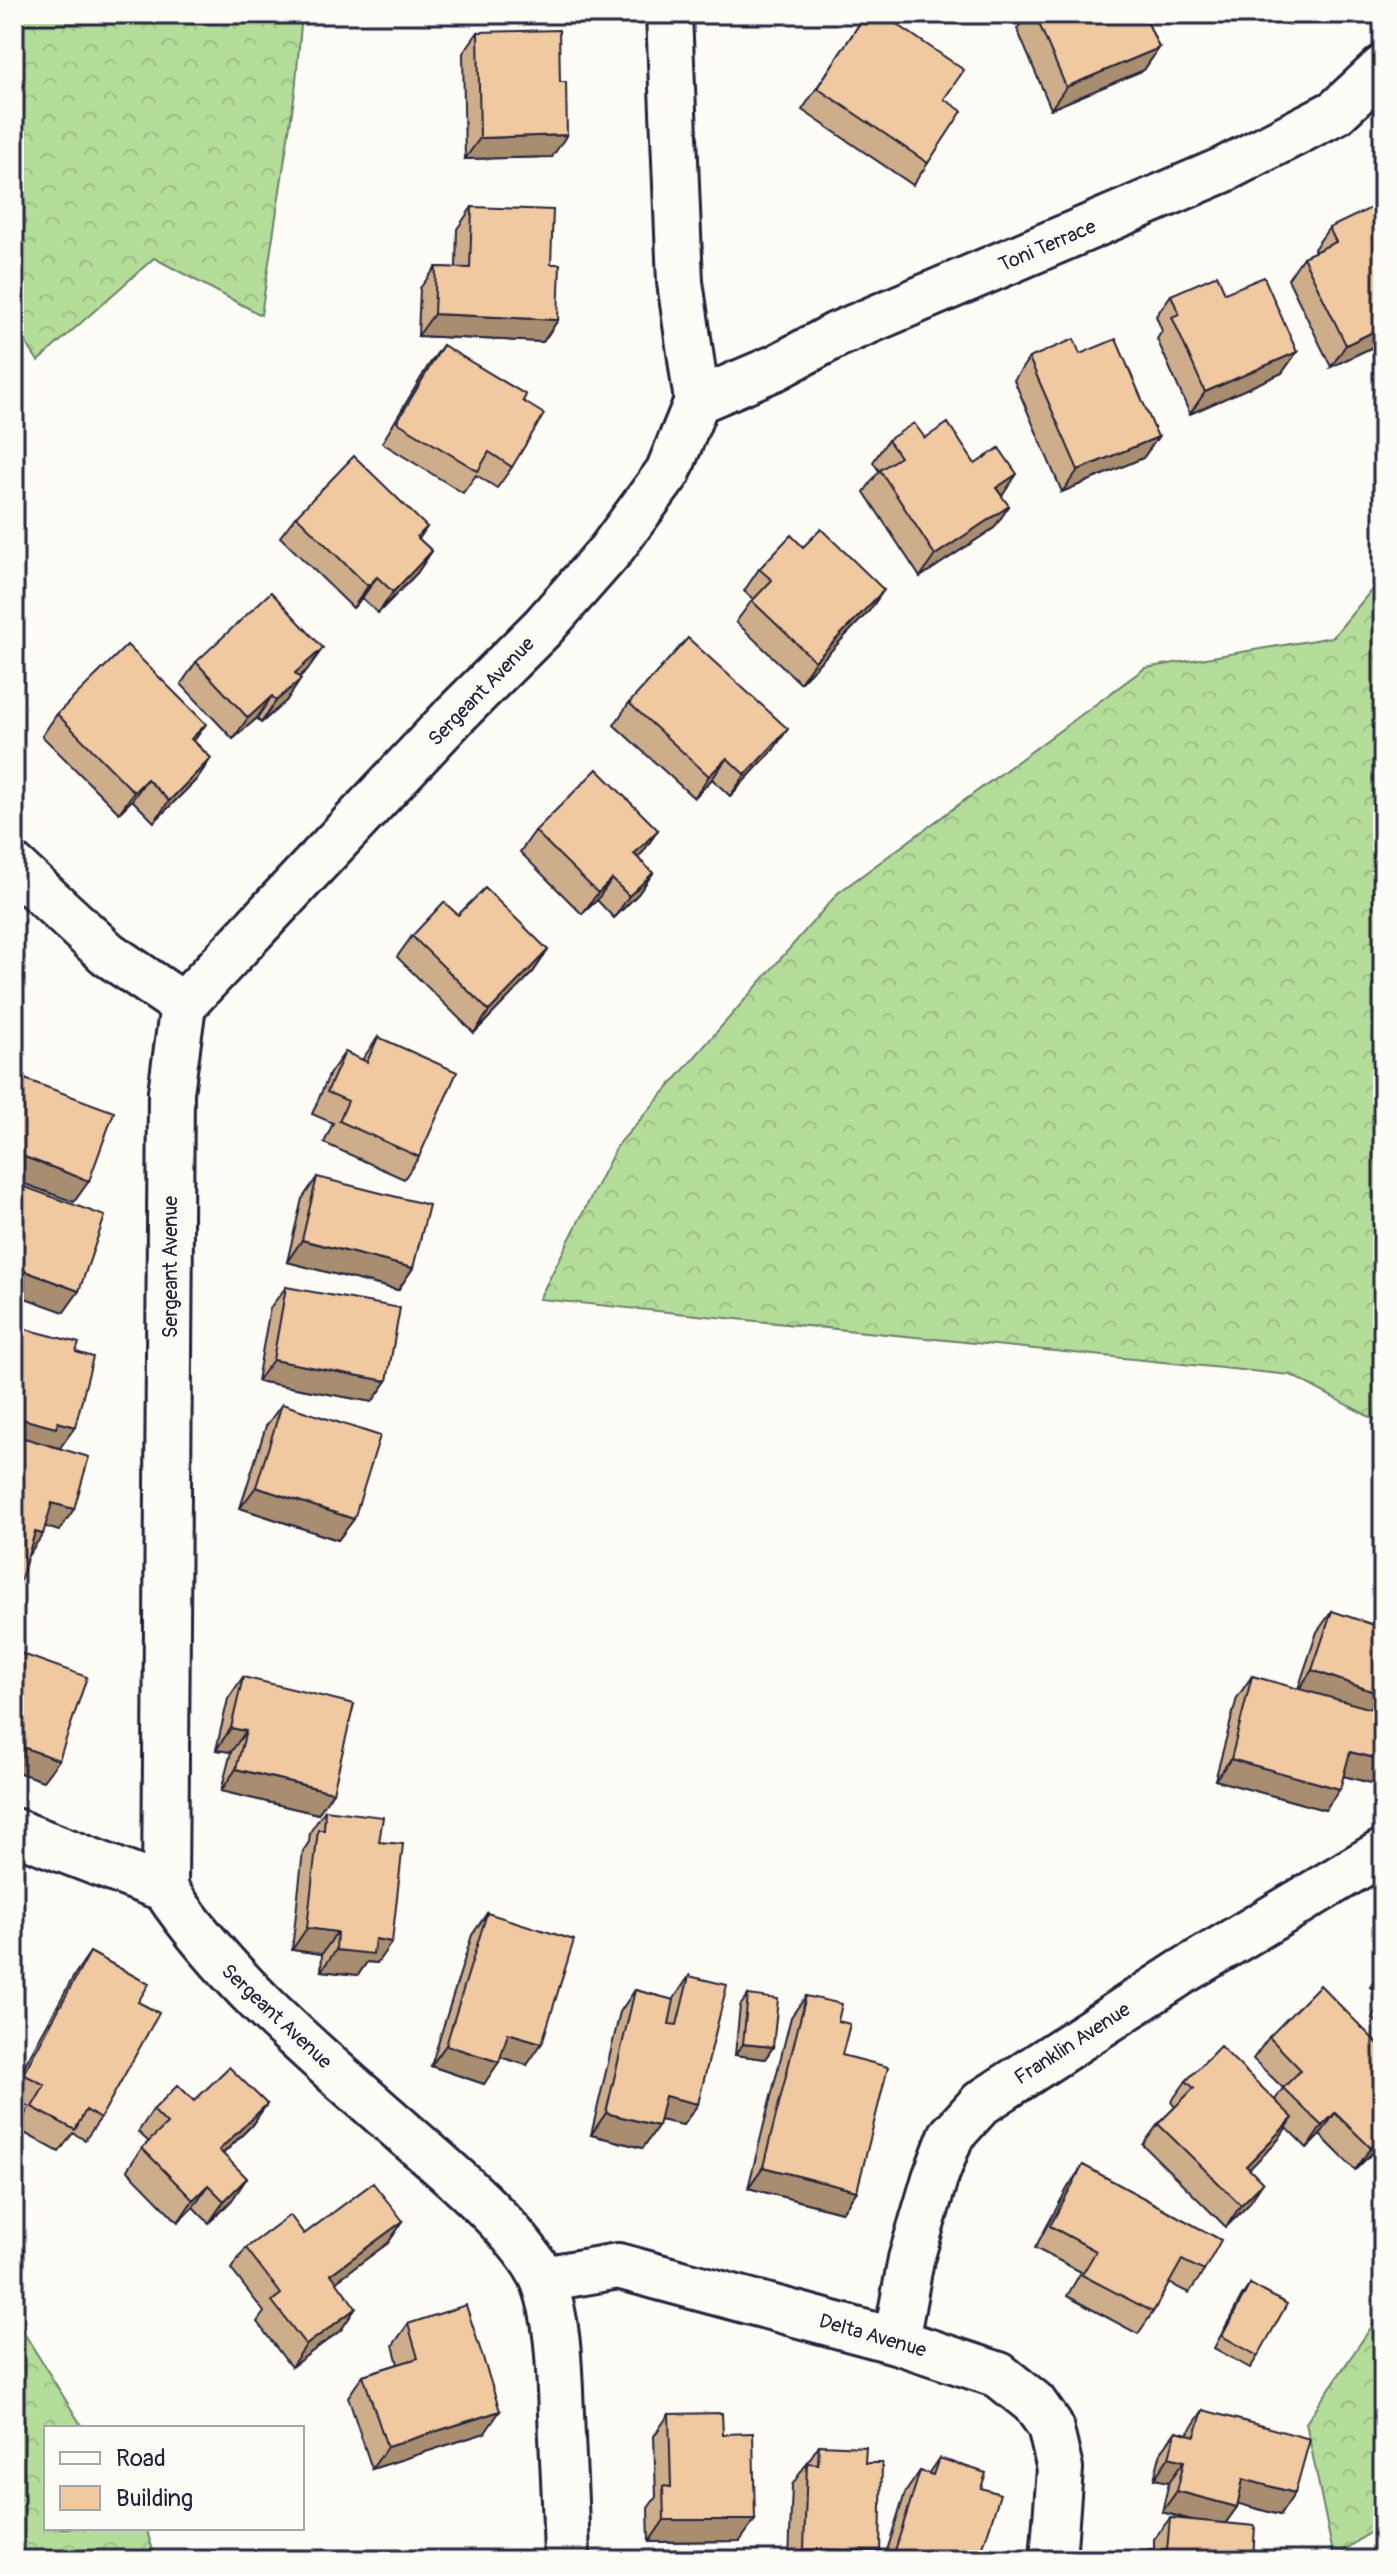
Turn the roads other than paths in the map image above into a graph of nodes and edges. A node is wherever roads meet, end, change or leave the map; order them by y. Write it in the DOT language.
graph roads {
  1 [pos="669,14"];
  2 [pos="1383,68"];
  3 [pos="697,401"];
  4 [pos="14,867"];
  5 [pos="183,1005"];
  6 [pos="14,1831"];
  7 [pos="1383,1852"];
  8 [pos="165,1889"];
  9 [pos="543,2279"];
  10 [pos="896,2341"];
  11 [pos="567,2560"];
  12 [pos="1053,2560"];
  1 -- 3 [label="street"];
  2 -- 3 [label="street, Toni Terrace"];
  3 -- 5 [label="street, Sergeant Avenue"];
  4 -- 5 [label="street"];
  5 -- 8 [label="street, Sergeant Avenue"];
  6 -- 8 [label="street"];
  7 -- 10 [label="street, Franklin Avenue"];
  8 -- 9 [label="street, Sergeant Avenue"];
  9 -- 10 [label="street, Delta Avenue"];
  9 -- 11 [label="street, Sergeant Avenue"];
  10 -- 12 [label="street, Delta Avenue"];
}
